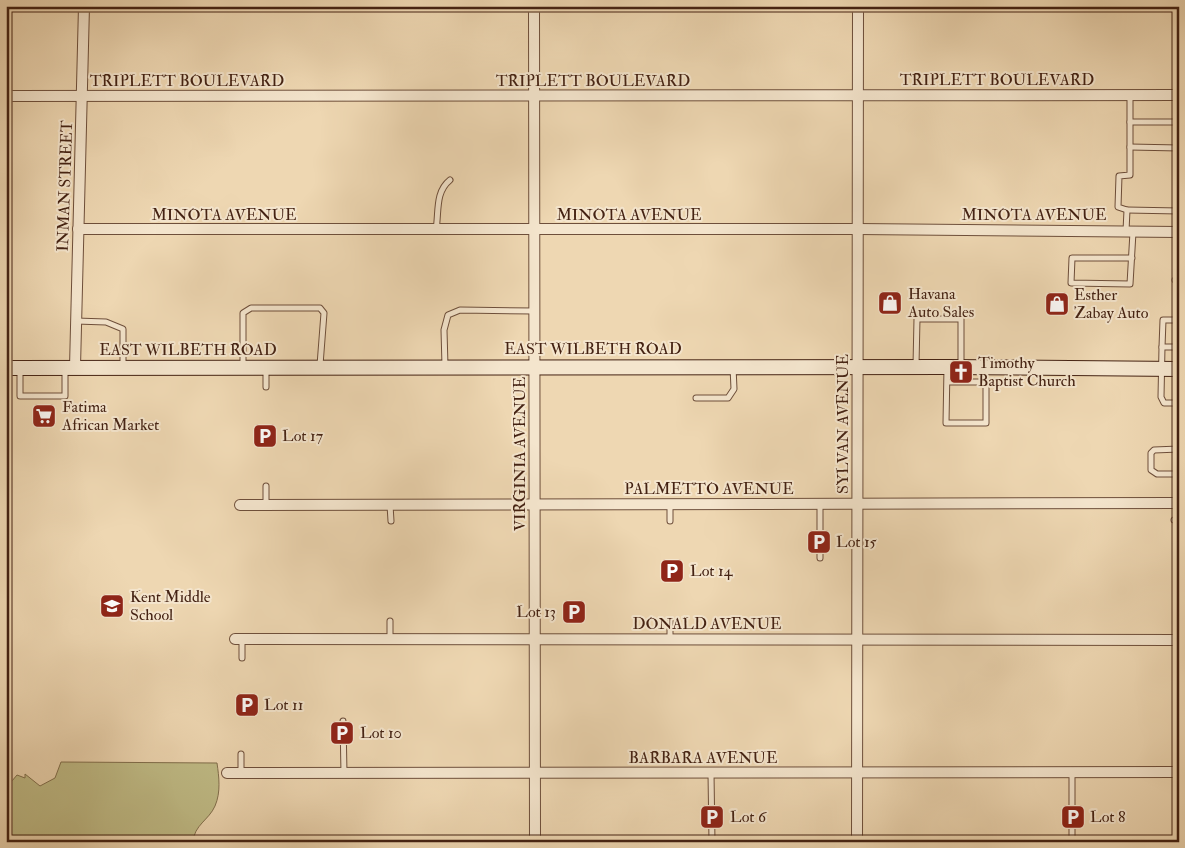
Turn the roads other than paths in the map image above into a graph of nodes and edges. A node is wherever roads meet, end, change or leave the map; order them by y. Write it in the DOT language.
graph roads {
  1 [pos="84,6"];
  2 [pos="534,6"];
  3 [pos="858,6"];
  4 [pos="535,94"];
  5 [pos="857,95"];
  6 [pos="1130,95"];
  7 [pos="1179,95"];
  8 [pos="6,96"];
  9 [pos="82,96"];
  10 [pos="1130,122"];
  11 [pos="1179,122"];
  12 [pos="1130,147"];
  13 [pos="1179,148"];
  14 [pos="450,180"];
  15 [pos="1127,210"];
  16 [pos="1179,211"];
  17 [pos="78,229"];
  18 [pos="858,229"];
  19 [pos="436,230"];
  20 [pos="534,230"];
  21 [pos="1130,231"];
  22 [pos="1179,232"];
  23 [pos="1132,258"];
  24 [pos="535,310"];
  25 [pos="1179,320"];
  26 [pos="76,321"];
  27 [pos="1162,347"];
  28 [pos="1179,348"];
  29 [pos="70,367"];
  30 [pos="243,367"];
  31 [pos="266,367"];
  32 [pos="319,367"];
  33 [pos="445,367"];
  34 [pos="536,367"];
  35 [pos="733,367"];
  36 [pos="858,367"];
  37 [pos="916,367"];
  38 [pos="947,367"];
  39 [pos="961,367"];
  40 [pos="13,368"];
  41 [pos="123,368"];
  42 [pos="1162,369"];
  43 [pos="1179,369"];
  44 [pos="947,382"];
  45 [pos="266,387"];
  46 [pos="696,398"];
  47 [pos="1179,403"];
  48 [pos="1179,449"];
  49 [pos="1179,474"];
  50 [pos="266,486"];
  51 [pos="1179,503"];
  52 [pos="390,504"];
  53 [pos="535,504"];
  54 [pos="670,504"];
  55 [pos="820,504"];
  56 [pos="858,504"];
  57 [pos="240,505"];
  58 [pos="266,505"];
  59 [pos="391,521"];
  60 [pos="670,521"];
  61 [pos="820,558"];
  62 [pos="390,621"];
  63 [pos="670,621"];
  64 [pos="239,639"];
  65 [pos="390,639"];
  66 [pos="534,639"];
  67 [pos="670,639"];
  68 [pos="858,640"];
  69 [pos="1179,640"];
  70 [pos="242,658"];
  71 [pos="342,721"];
  72 [pos="241,754"];
  73 [pos="859,772"];
  74 [pos="1072,772"];
  75 [pos="1179,772"];
  76 [pos="227,773"];
  77 [pos="241,773"];
  78 [pos="344,773"];
  79 [pos="534,773"];
  80 [pos="711,773"];
  81 [pos="535,842"];
  82 [pos="712,842"];
  83 [pos="858,842"];
  84 [pos="1072,842"];
  1 -- 9 [label="street, INMAN STREET"];
  2 -- 4 [label="street, VIRGINIA AVENUE"];
  3 -- 5 [label="street, SYLVAN AVENUE"];
  4 -- 5 [label="street, TRIPLETT BOULEVARD"];
  4 -- 9 [label="street, TRIPLETT BOULEVARD"];
  4 -- 20 [label="street, VIRGINIA AVENUE"];
  5 -- 6 [label="street, TRIPLETT BOULEVARD"];
  5 -- 18 [label="street, SYLVAN AVENUE"];
  6 -- 7 [label="street, TRIPLETT BOULEVARD"];
  6 -- 10 [label="lane"];
  8 -- 9 [label="street, TRIPLETT BOULEVARD"];
  9 -- 17 [label="street, INMAN STREET"];
  10 -- 11 [label="lane"];
  10 -- 12 [label="lane"];
  12 -- 13 [label="lane"];
  12 -- 15 [label="lane"];
  14 -- 19 [label="lane"];
  15 -- 16 [label="lane"];
  15 -- 21 [label="lane"];
  17 -- 19 [label="street, MINOTA AVENUE"];
  17 -- 26 [label="street, INMAN STREET"];
  18 -- 20 [label="street, MINOTA AVENUE"];
  18 -- 21 [label="street, MINOTA AVENUE"];
  18 -- 36 [label="street, SYLVAN AVENUE"];
  19 -- 20 [label="street, MINOTA AVENUE"];
  20 -- 24 [label="street, VIRGINIA AVENUE"];
  21 -- 22 [label="street, MINOTA AVENUE"];
  21 -- 23 [label="lane"];
  23 -- 23 [label="lane"];
  24 -- 33 [label="lane"];
  24 -- 34 [label="street, VIRGINIA AVENUE"];
  25 -- 27 [label="lane"];
  26 -- 29 [label="street, INMAN STREET"];
  26 -- 41 [label="lane"];
  27 -- 28 [label="lane"];
  27 -- 42 [label="lane"];
  29 -- 40 [label="main road, EAST WILBETH ROAD"];
  29 -- 40 [label="lane"];
  29 -- 41 [label="main road, EAST WILBETH ROAD"];
  30 -- 31 [label="main road, EAST WILBETH ROAD"];
  30 -- 32 [label="lane"];
  30 -- 41 [label="main road, EAST WILBETH ROAD"];
  31 -- 32 [label="main road, EAST WILBETH ROAD"];
  31 -- 45 [label="lane"];
  32 -- 33 [label="main road, EAST WILBETH ROAD"];
  33 -- 34 [label="main road, EAST WILBETH ROAD"];
  34 -- 35 [label="main road, EAST WILBETH ROAD"];
  34 -- 53 [label="street, VIRGINIA AVENUE"];
  35 -- 36 [label="main road, EAST WILBETH ROAD"];
  35 -- 46 [label="lane"];
  36 -- 37 [label="main road, EAST WILBETH ROAD"];
  36 -- 56 [label="street, SYLVAN AVENUE"];
  37 -- 38 [label="main road, EAST WILBETH ROAD"];
  37 -- 39 [label="lane"];
  38 -- 39 [label="main road, EAST WILBETH ROAD"];
  38 -- 44 [label="lane"];
  39 -- 42 [label="main road, EAST WILBETH ROAD"];
  42 -- 43 [label="main road, EAST WILBETH ROAD"];
  42 -- 47 [label="lane"];
  44 -- 44 [label="lane"];
  48 -- 49 [label="lane"];
  50 -- 58 [label="lane"];
  51 -- 56 [label="street, PALMETTO AVENUE"];
  52 -- 53 [label="street, PALMETTO AVENUE"];
  52 -- 58 [label="street, PALMETTO AVENUE"];
  52 -- 59 [label="lane"];
  53 -- 54 [label="street, PALMETTO AVENUE"];
  53 -- 66 [label="street, VIRGINIA AVENUE"];
  54 -- 55 [label="street, PALMETTO AVENUE"];
  54 -- 60 [label="lane"];
  55 -- 56 [label="street, PALMETTO AVENUE"];
  55 -- 61 [label="lane"];
  56 -- 68 [label="street, SYLVAN AVENUE"];
  57 -- 58 [label="street, PALMETTO AVENUE"];
  62 -- 65 [label="lane"];
  63 -- 67 [label="lane"];
  64 -- 65 [label="street, DONALD AVENUE"];
  64 -- 70 [label="lane"];
  65 -- 66 [label="street, DONALD AVENUE"];
  66 -- 67 [label="street, DONALD AVENUE"];
  66 -- 79 [label="street, VIRGINIA AVENUE"];
  67 -- 68 [label="street, DONALD AVENUE"];
  68 -- 69 [label="street, DONALD AVENUE"];
  68 -- 73 [label="street, SYLVAN AVENUE"];
  71 -- 78 [label="lane"];
  72 -- 77 [label="lane"];
  73 -- 74 [label="street, BARBARA AVENUE"];
  73 -- 80 [label="street, BARBARA AVENUE"];
  73 -- 83 [label="street, SYLVAN AVENUE"];
  74 -- 75 [label="street, BARBARA AVENUE"];
  74 -- 84 [label="lane"];
  76 -- 77 [label="street, BARBARA AVENUE"];
  77 -- 78 [label="street, BARBARA AVENUE"];
  78 -- 79 [label="street, BARBARA AVENUE"];
  79 -- 80 [label="street, BARBARA AVENUE"];
  79 -- 81 [label="street, VIRGINIA AVENUE"];
  80 -- 82 [label="lane"];
}
